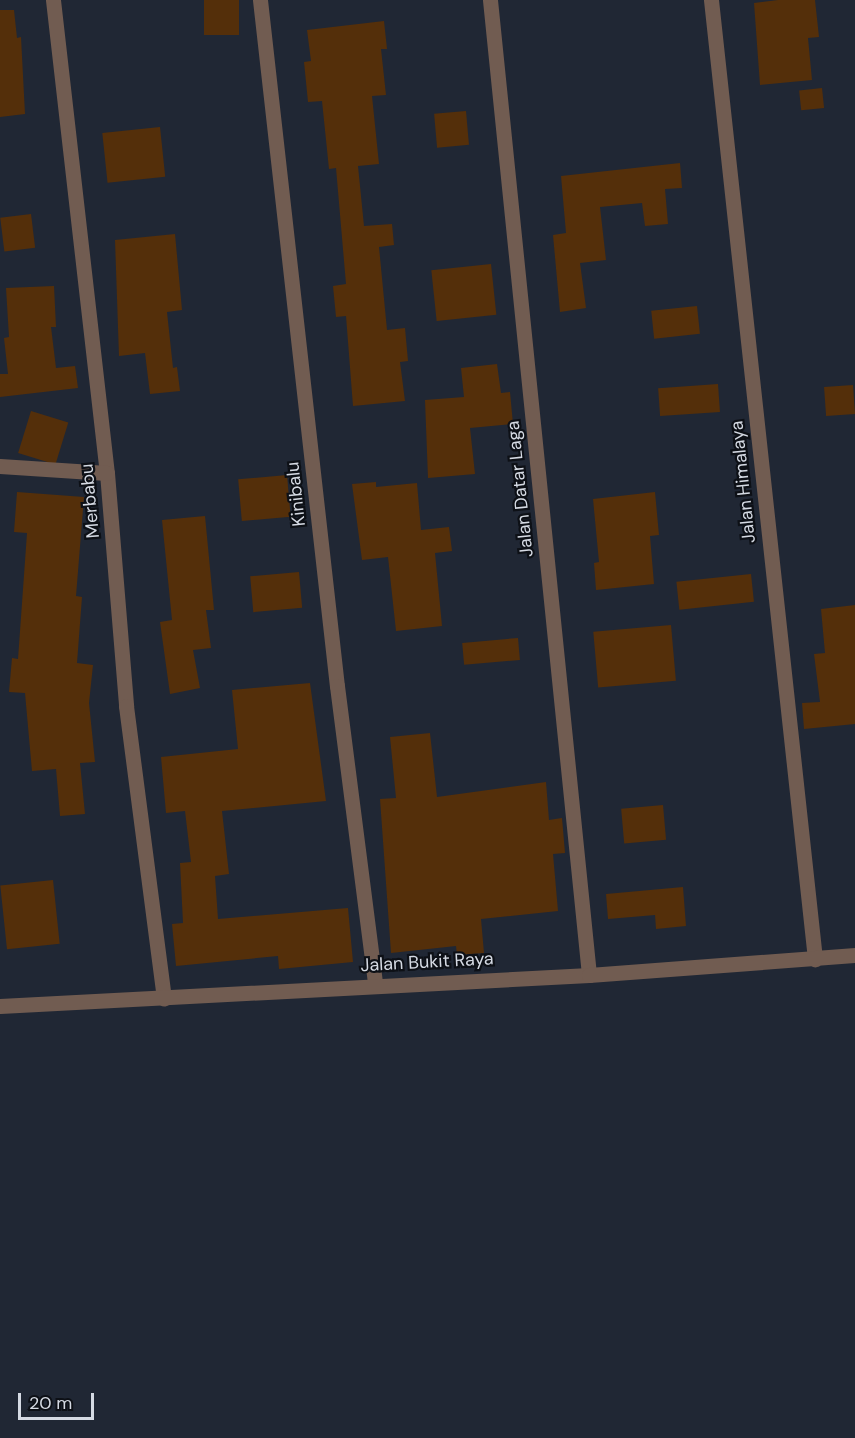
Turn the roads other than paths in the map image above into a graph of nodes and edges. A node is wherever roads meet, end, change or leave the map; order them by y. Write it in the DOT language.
graph roads {
  1 [pos="53,0"];
  2 [pos="260,0"];
  3 [pos="490,0"];
  4 [pos="711,0"];
  5 [pos="0,466"];
  6 [pos="107,473"];
  7 [pos="855,955"];
  8 [pos="815,959"];
  9 [pos="589,975"];
  10 [pos="375,984"];
  11 [pos="164,999"];
  12 [pos="0,1006"];
  1 -- 6 [label="street, Merbabu"];
  2 -- 10 [label="street, Kinibalu"];
  3 -- 9 [label="street, Jalan Datar Laga"];
  4 -- 8 [label="street, Jalan Himalaya"];
  5 -- 6 [label="street"];
  6 -- 11 [label="street, Merbabu"];
  7 -- 8 [label="street, Jalan Bukit Raya"];
  8 -- 9 [label="street, Jalan Bukit Raya"];
  9 -- 10 [label="street, Jalan Bukit Raya"];
  10 -- 11 [label="street, Jalan Bukit Raya"];
  11 -- 12 [label="street, Jalan Bukit Raya"];
}
